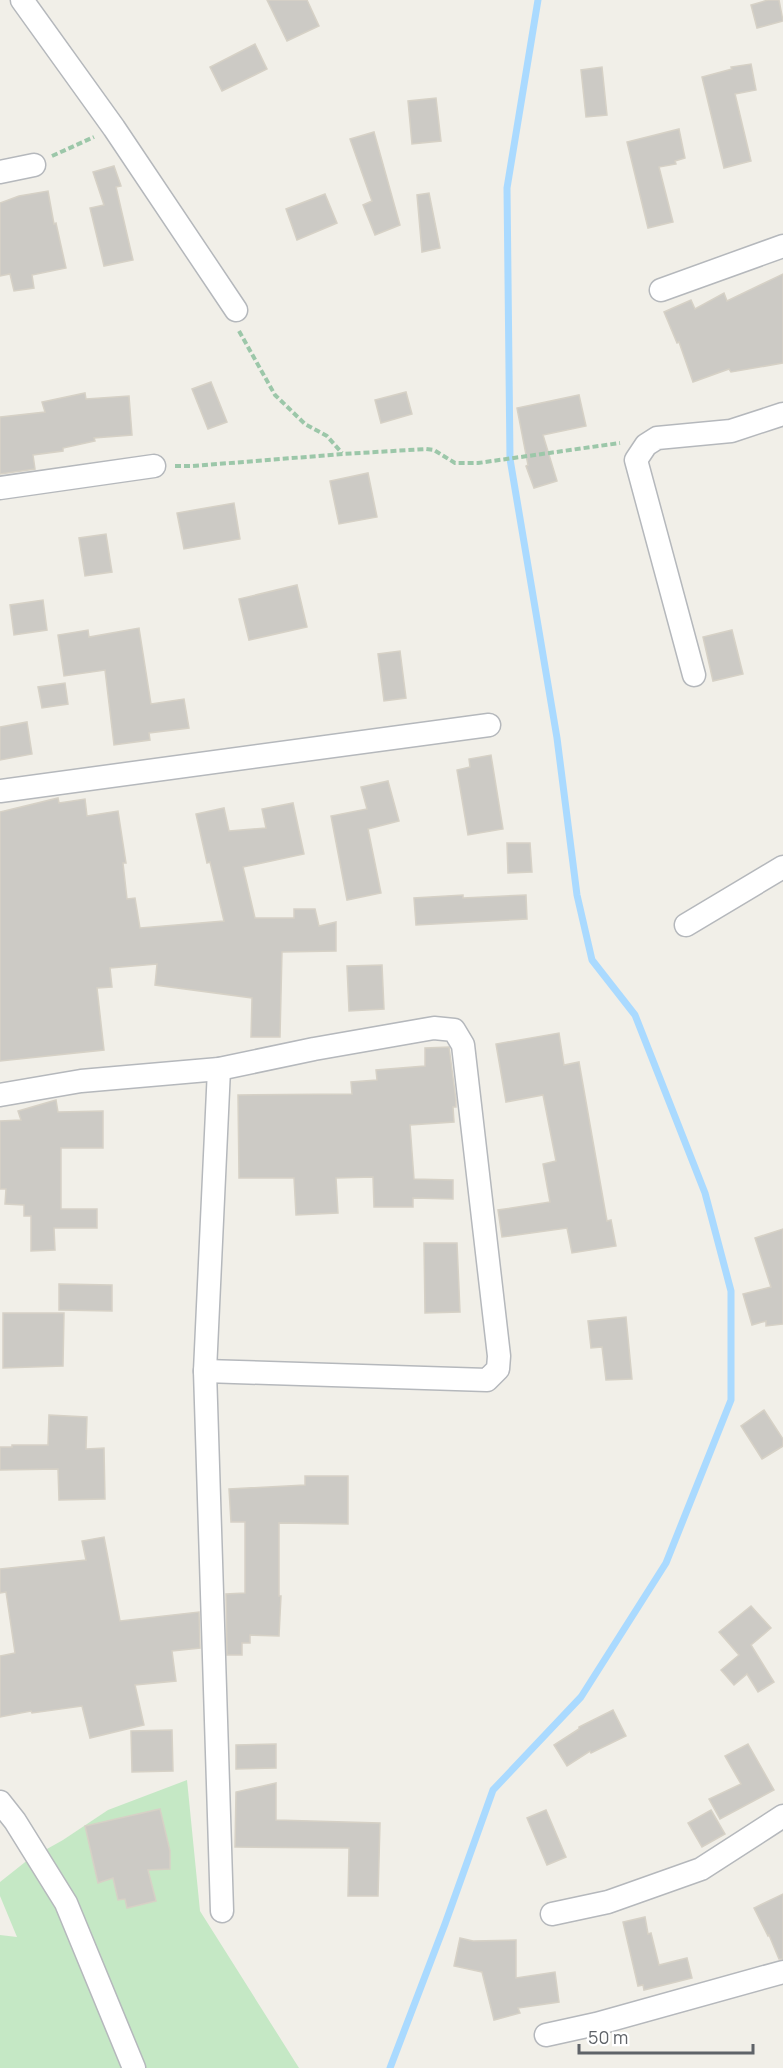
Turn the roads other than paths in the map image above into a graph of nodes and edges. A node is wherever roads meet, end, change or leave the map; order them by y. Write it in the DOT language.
graph roads {
  1 [pos="22,0"];
  2 [pos="34,165"];
  3 [pos="0,172"];
  4 [pos="783,246"];
  5 [pos="661,290"];
  6 [pos="236,310"];
  7 [pos="783,414"];
  8 [pos="154,466"];
  9 [pos="0,488"];
  10 [pos="694,675"];
  11 [pos="489,725"];
  12 [pos="0,791"];
  13 [pos="783,867"];
  14 [pos="686,925"];
  15 [pos="219,1069"];
  16 [pos="0,1095"];
  17 [pos="205,1371"];
  18 [pos="0,1802"];
  19 [pos="783,1816"];
  20 [pos="222,1911"];
  21 [pos="552,1914"];
  22 [pos="783,1972"];
  23 [pos="546,2035"];
  24 [pos="134,2068"];
  1 -- 6 [label="street"];
  2 -- 3 [label="street"];
  4 -- 5 [label="street"];
  7 -- 10 [label="street"];
  8 -- 9 [label="street"];
  11 -- 12 [label="street"];
  13 -- 14 [label="street"];
  15 -- 16 [label="street"];
  15 -- 17 [label="street"];
  15 -- 17 [label="street"];
  17 -- 20 [label="street"];
  18 -- 24 [label="street"];
  19 -- 21 [label="street"];
  22 -- 23 [label="street"];
}
